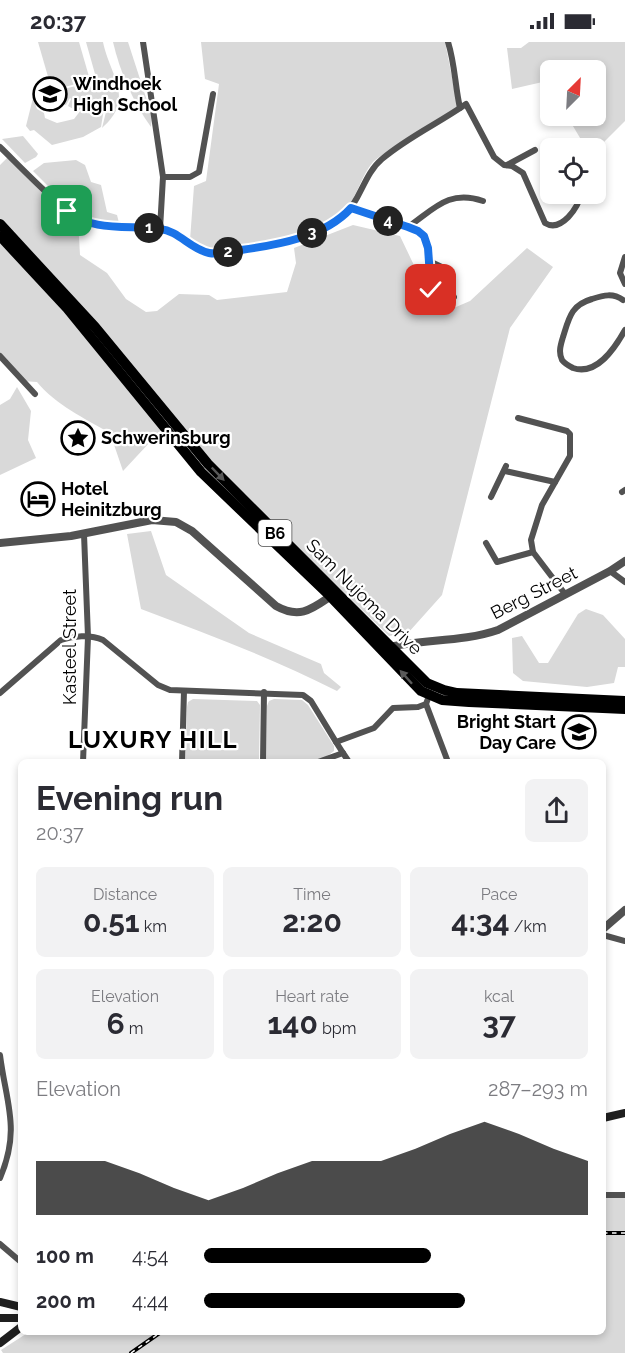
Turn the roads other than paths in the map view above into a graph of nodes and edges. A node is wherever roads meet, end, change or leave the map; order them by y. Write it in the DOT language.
graph roads {
  1 [pos="143,42"];
  2 [pos="448,42"];
  3 [pos="213,94"];
  4 [pos="460,108"];
  5 [pos="0,147"];
  6 [pos="535,150"];
  7 [pos="506,165"];
  8 [pos="163,177"];
  9 [pos="483,201"];
  10 [pos="576,204"];
  11 [pos="351,208"];
  12 [pos="0,224"];
  13 [pos="408,227"];
  14 [pos="160,229"];
  15 [pos="0,236"];
  16 [pos="625,257"];
  17 [pos="429,261"];
  18 [pos="446,269"];
  19 [pos="624,284"];
  20 [pos="615,295"];
  21 [pos="454,297"];
  22 [pos="624,300"];
  23 [pos="625,330"];
  24 [pos="0,356"];
  25 [pos="35,394"];
  26 [pos="518,418"];
  27 [pos="555,482"];
  28 [pos="491,497"];
  29 [pos="84,534"];
  30 [pos="0,543"];
  31 [pos="486,543"];
  32 [pos="533,552"];
  33 [pos="625,561"];
  34 [pos="610,571"];
  35 [pos="625,582"];
  36 [pos="333,594"];
  37 [pos="565,594"];
  38 [pos="88,637"];
  39 [pos="386,648"];
  40 [pos="184,691"];
  41 [pos="264,692"];
  42 [pos="0,693"];
  43 [pos="429,695"];
  44 [pos="625,700"];
  45 [pos="625,709"];
  46 [pos="336,742"];
  47 [pos="343,753"];
  48 [pos="83,759"];
  49 [pos="182,759"];
  50 [pos="263,759"];
  51 [pos="326,759"];
  52 [pos="347,759"];
  53 [pos="447,759"];
  54 [pos="625,910"];
  55 [pos="606,927"];
  56 [pos="606,936"];
  57 [pos="625,941"];
  58 [pos="0,1055"];
  59 [pos="625,1113"];
  60 [pos="606,1117"];
  61 [pos="0,1178"];
  62 [pos="606,1195"];
  63 [pos="625,1195"];
  64 [pos="0,1244"];
  65 [pos="18,1259"];
  66 [pos="0,1302"];
  67 [pos="18,1307"];
  68 [pos="18,1308"];
  69 [pos="0,1309"];
  70 [pos="0,1318"];
  71 [pos="18,1318"];
  72 [pos="18,1329"];
  73 [pos="0,1343"];
  1 -- 8 [label="street"];
  2 -- 4 [label="street"];
  3 -- 8 [label="street"];
  4 -- 7 [label="street"];
  4 -- 11 [label="street"];
  5 -- 14 [label="street"];
  6 -- 7 [label="street"];
  7 -- 10 [label="street"];
  8 -- 14 [label="street"];
  9 -- 13 [label="street"];
  11 -- 13 [label="street"];
  11 -- 14 [label="street"];
  12 -- 36 [label="highway, Sam Nujoma Drive / B6, one-way"];
  13 -- 17 [label="street"];
  15 -- 36 [label="highway, Sam Nujoma Drive / B6"];
  16 -- 19 [label="street"];
  17 -- 18 [label="street"];
  17 -- 21 [label="street"];
  19 -- 20 [label="street"];
  20 -- 22 [label="street"];
  20 -- 23 [label="street"];
  24 -- 25 [label="street"];
  26 -- 27 [label="street"];
  27 -- 28 [label="street"];
  27 -- 32 [label="street"];
  29 -- 30 [label="street"];
  29 -- 36 [label="street"];
  29 -- 38 [label="street, Kasteel Street"];
  31 -- 32 [label="street"];
  32 -- 37 [label="street"];
  33 -- 34 [label="street, Berg Street"];
  34 -- 35 [label="street"];
  34 -- 37 [label="street, Berg Street"];
  36 -- 39 [label="highway, Sam Nujoma Drive / B6"];
  37 -- 39 [label="street, Berg Street"];
  38 -- 40 [label="street"];
  38 -- 42 [label="street"];
  38 -- 48 [label="street, Kasteel Street"];
  39 -- 43 [label="highway, Sam Nujoma Drive / B6"];
  40 -- 41 [label="street"];
  40 -- 49 [label="street"];
  41 -- 46 [label="street"];
  41 -- 50 [label="street"];
  43 -- 44 [label="highway, Sam Nujoma Drive / B6"];
  43 -- 45 [label="highway, Sam Nujoma Drive / B6"];
  43 -- 46 [label="street"];
  43 -- 53 [label="street"];
  46 -- 47 [label="street"];
  47 -- 51 [label="street"];
  47 -- 52 [label="street"];
  54 -- 55 [label="street"];
  56 -- 57 [label="street"];
  58 -- 61 [label="street"];
  59 -- 60 [label="main road"];
  62 -- 63 [label="street"];
  64 -- 65 [label="street"];
  66 -- 67 [label="main road"];
  68 -- 69 [label="main road"];
  70 -- 71 [label="main road"];
  72 -- 73 [label="main road"];
}
